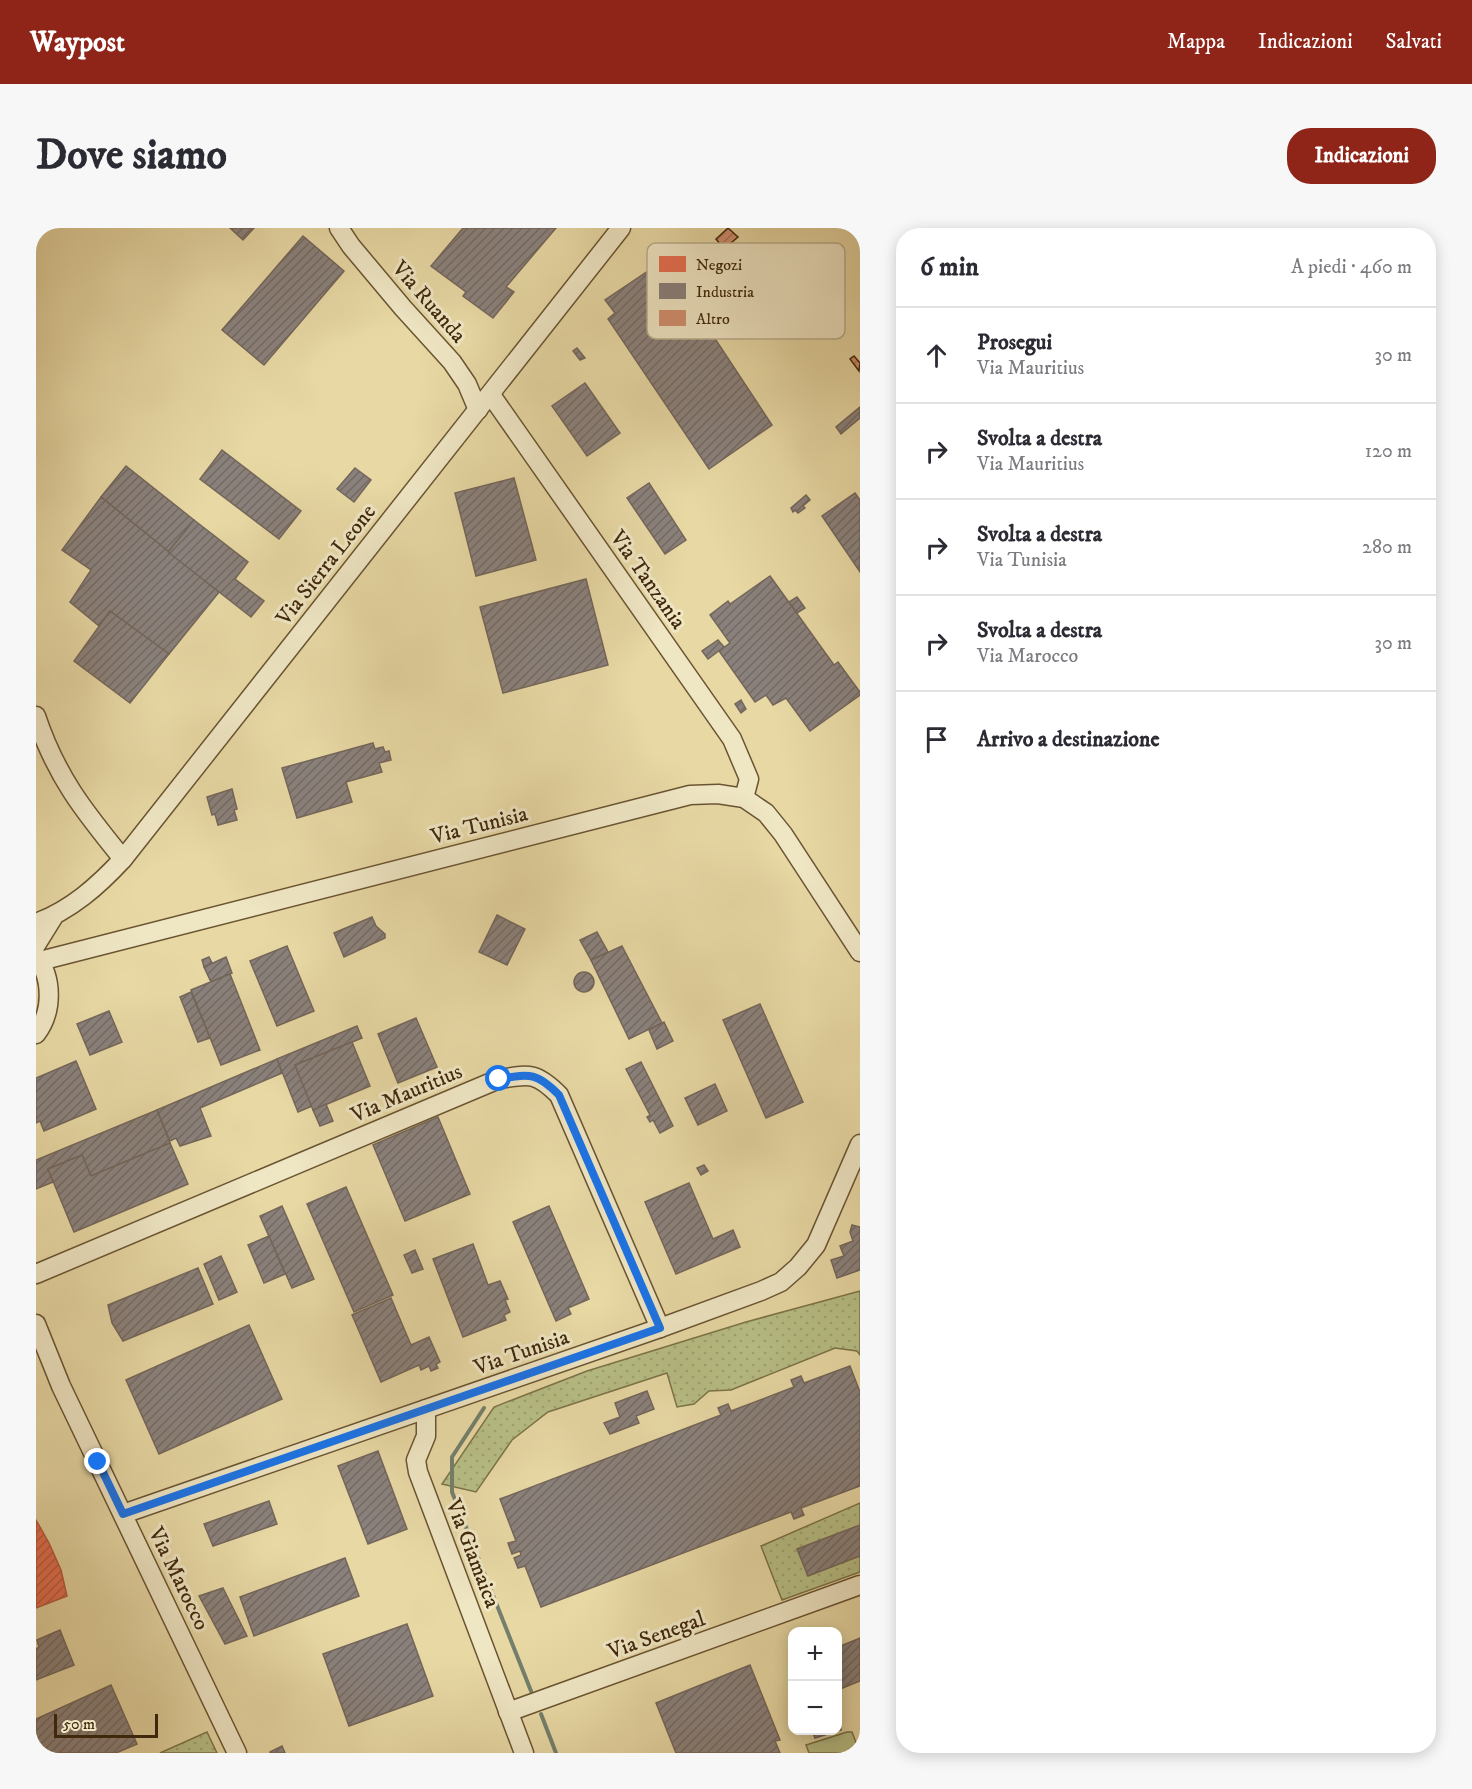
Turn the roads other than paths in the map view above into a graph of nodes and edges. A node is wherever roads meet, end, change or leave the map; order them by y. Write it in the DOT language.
graph roads {
  1 [pos="339,228"];
  2 [pos="621,228"];
  3 [pos="491,394"];
  4 [pos="478,410"];
  5 [pos="36,716"];
  6 [pos="744,798"];
  7 [pos="123,859"];
  8 [pos="54,916"];
  9 [pos="36,923"];
  10 [pos="860,952"];
  11 [pos="37,954"];
  12 [pos="36,1034"];
  13 [pos="860,1144"];
  14 [pos="36,1274"];
  15 [pos="36,1324"];
  16 [pos="660,1328"];
  17 [pos="426,1409"];
  18 [pos="123,1514"];
  19 [pos="860,1585"];
  20 [pos="508,1713"];
  21 [pos="237,1753"];
  22 [pos="524,1753"];
  1 -- 4 [label="street, Via Ruanda"];
  2 -- 3 [label="street, Via Sierra Leone"];
  3 -- 4 [label="street, Via Sierra Leone"];
  3 -- 6 [label="street, Via Tanzania"];
  4 -- 7 [label="street, Via Sierra Leone"];
  5 -- 7 [label="street"];
  6 -- 10 [label="street, Via Tunisia"];
  6 -- 11 [label="street, Via Tunisia"];
  7 -- 8 [label="street, Via Sierra Leone"];
  8 -- 9 [label="street, Via Sierra Leone"];
  8 -- 11 [label="street, Via Sierra Leone"];
  11 -- 12 [label="street"];
  13 -- 16 [label="street, Via Tunisia"];
  14 -- 16 [label="street, Via Mauritius"];
  15 -- 18 [label="street, Via Marocco"];
  16 -- 17 [label="street, Via Tunisia"];
  17 -- 18 [label="street, Via Tunisia"];
  17 -- 20 [label="street, Via Giamaica"];
  18 -- 21 [label="street, Via Marocco"];
  19 -- 20 [label="street, Via Senegal"];
  20 -- 22 [label="street"];
}
